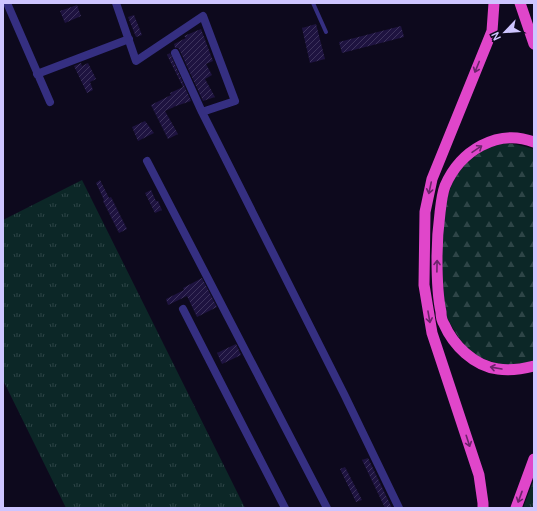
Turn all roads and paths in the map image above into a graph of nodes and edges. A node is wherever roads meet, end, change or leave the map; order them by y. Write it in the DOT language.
graph roads {
  1 [pos="7,3"];
  2 [pos="116,3"];
  3 [pos="313,3"];
  4 [pos="494,3"];
  5 [pos="520,3"];
  6 [pos="326,32"];
  7 [pos="129,39"];
  8 [pos="534,44"];
  9 [pos="175,53"];
  10 [pos="38,74"];
  11 [pos="50,102"];
  12 [pos="202,112"];
  13 [pos="534,142"];
  14 [pos="148,161"];
  15 [pos="183,309"];
  16 [pos="534,366"];
  17 [pos="534,459"];
  18 [pos="285,508"];
  19 [pos="327,508"];
  20 [pos="399,508"];
  21 [pos="483,508"];
  22 [pos="516,508"];
  1 -- 10 [label="street"];
  2 -- 7 [label="street"];
  3 -- 6 [label="lane"];
  4 -- 21 [label="highway, one-way"];
  5 -- 8 [label="highway"];
  7 -- 10 [label="street"];
  7 -- 12 [label="street"];
  9 -- 12 [label="street"];
  10 -- 11 [label="street"];
  12 -- 20 [label="street"];
  16 -- 13 [label="highway, one-way"];
  14 -- 19 [label="street"];
  15 -- 18 [label="street"];
  17 -- 22 [label="highway, one-way"];
}
